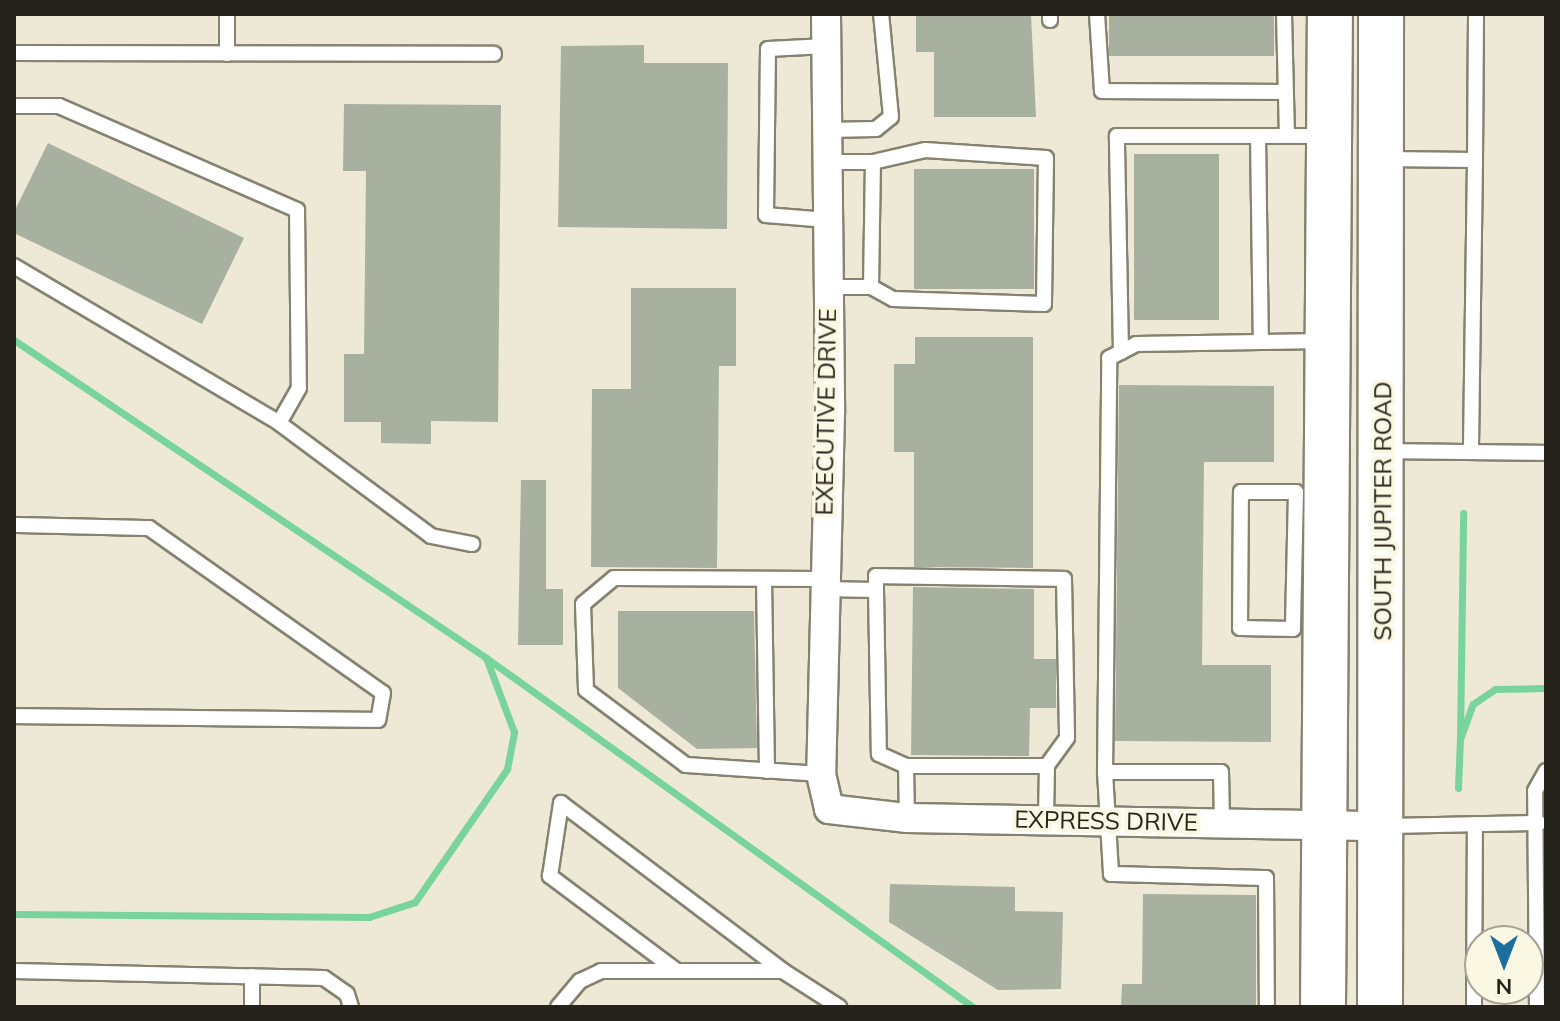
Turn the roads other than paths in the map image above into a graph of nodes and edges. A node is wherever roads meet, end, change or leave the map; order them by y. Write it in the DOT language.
graph roads {
  1 [pos="227,14"];
  2 [pos="826,14"];
  3 [pos="881,14"];
  4 [pos="1097,14"];
  5 [pos="1284,14"];
  6 [pos="1330,14"];
  7 [pos="1381,14"];
  8 [pos="1476,14"];
  9 [pos="826,46"];
  10 [pos="14,53"];
  11 [pos="227,54"];
  12 [pos="494,54"];
  13 [pos="1284,92"];
  14 [pos="14,106"];
  15 [pos="827,130"];
  16 [pos="1258,136"];
  17 [pos="1308,136"];
  18 [pos="1381,159"];
  19 [pos="1475,160"];
  20 [pos="827,162"];
  21 [pos="873,162"];
  22 [pos="827,220"];
  23 [pos="14,266"];
  24 [pos="829,287"];
  25 [pos="871,287"];
  26 [pos="1329,341"];
  27 [pos="1261,342"];
  28 [pos="1121,352"];
  29 [pos="279,423"];
  30 [pos="1328,449"];
  31 [pos="1383,451"];
  32 [pos="1471,452"];
  33 [pos="1546,453"];
  34 [pos="14,525"];
  35 [pos="472,544"];
  36 [pos="1311,570"];
  37 [pos="764,579"];
  38 [pos="821,584"];
  39 [pos="876,590"];
  40 [pos="14,716"];
  41 [pos="906,766"];
  42 [pos="1047,766"];
  43 [pos="767,771"];
  44 [pos="1546,771"];
  45 [pos="1105,772"];
  46 [pos="821,774"];
  47 [pos="829,809"];
  48 [pos="907,818"];
  49 [pos="1046,820"];
  50 [pos="1107,821"];
  51 [pos="1222,823"];
  52 [pos="1539,823"];
  53 [pos="1475,824"];
  54 [pos="1326,825"];
  55 [pos="1383,826"];
  56 [pos="14,971"];
  57 [pos="677,971"];
  58 [pos="783,971"];
  59 [pos="252,976"];
  60 [pos="252,1007"];
  61 [pos="351,1007"];
  62 [pos="558,1007"];
  63 [pos="839,1007"];
  64 [pos="1267,1007"];
  65 [pos="1323,1007"];
  66 [pos="1380,1007"];
  67 [pos="1474,1007"];
  68 [pos="1537,1007"];
  1 -- 11 [label="lane"];
  2 -- 9 [label="street, EXECUTIVE DRIVE"];
  3 -- 15 [label="lane"];
  4 -- 13 [label="lane"];
  5 -- 13 [label="lane"];
  6 -- 17 [label="main road"];
  7 -- 18 [label="main road, SOUTH JUPITER ROAD"];
  8 -- 19 [label="lane"];
  9 -- 15 [label="street, EXECUTIVE DRIVE"];
  9 -- 22 [label="lane"];
  10 -- 11 [label="lane"];
  11 -- 12 [label="lane"];
  13 -- 17 [label="lane"];
  14 -- 29 [label="lane"];
  15 -- 20 [label="street, EXECUTIVE DRIVE"];
  16 -- 17 [label="lane"];
  16 -- 27 [label="lane"];
  16 -- 28 [label="lane"];
  17 -- 26 [label="main road"];
  18 -- 19 [label="lane"];
  18 -- 31 [label="main road, SOUTH JUPITER ROAD"];
  19 -- 32 [label="lane"];
  20 -- 21 [label="lane"];
  20 -- 22 [label="street, EXECUTIVE DRIVE"];
  21 -- 25 [label="lane"];
  21 -- 25 [label="lane"];
  22 -- 24 [label="street, EXECUTIVE DRIVE"];
  23 -- 29 [label="lane"];
  24 -- 25 [label="lane"];
  24 -- 38 [label="street, EXECUTIVE DRIVE"];
  26 -- 27 [label="lane"];
  26 -- 30 [label="main road"];
  27 -- 28 [label="lane"];
  28 -- 45 [label="lane"];
  29 -- 35 [label="lane"];
  30 -- 31 [label="main road"];
  30 -- 36 [label="main road"];
  31 -- 32 [label="lane"];
  31 -- 55 [label="main road, SOUTH JUPITER ROAD"];
  32 -- 33 [label="lane"];
  34 -- 40 [label="lane"];
  36 -- 36 [label="lane"];
  36 -- 54 [label="main road"];
  37 -- 38 [label="lane"];
  37 -- 43 [label="lane"];
  37 -- 43 [label="lane"];
  38 -- 39 [label="lane"];
  38 -- 46 [label="street, EXECUTIVE DRIVE"];
  39 -- 41 [label="lane"];
  39 -- 42 [label="lane"];
  41 -- 42 [label="lane"];
  41 -- 48 [label="lane"];
  42 -- 49 [label="lane"];
  43 -- 46 [label="lane"];
  44 -- 52 [label="lane"];
  45 -- 50 [label="lane"];
  45 -- 51 [label="lane"];
  46 -- 47 [label="street, EXECUTIVE DRIVE"];
  47 -- 48 [label="street, EXPRESS DRIVE"];
  48 -- 49 [label="street, EXPRESS DRIVE"];
  49 -- 50 [label="street, EXPRESS DRIVE"];
  50 -- 51 [label="street, EXPRESS DRIVE"];
  50 -- 64 [label="lane"];
  51 -- 54 [label="street, EXPRESS DRIVE"];
  52 -- 53 [label="lane"];
  52 -- 68 [label="lane"];
  53 -- 55 [label="lane"];
  53 -- 67 [label="lane"];
  54 -- 55 [label="street, EXPRESS DRIVE"];
  54 -- 65 [label="main road"];
  55 -- 66 [label="main road, SOUTH JUPITER ROAD"];
  56 -- 59 [label="lane"];
  57 -- 58 [label="lane"];
  57 -- 58 [label="lane"];
  57 -- 62 [label="lane"];
  58 -- 63 [label="lane"];
  59 -- 60 [label="lane"];
  59 -- 61 [label="lane"];
}
